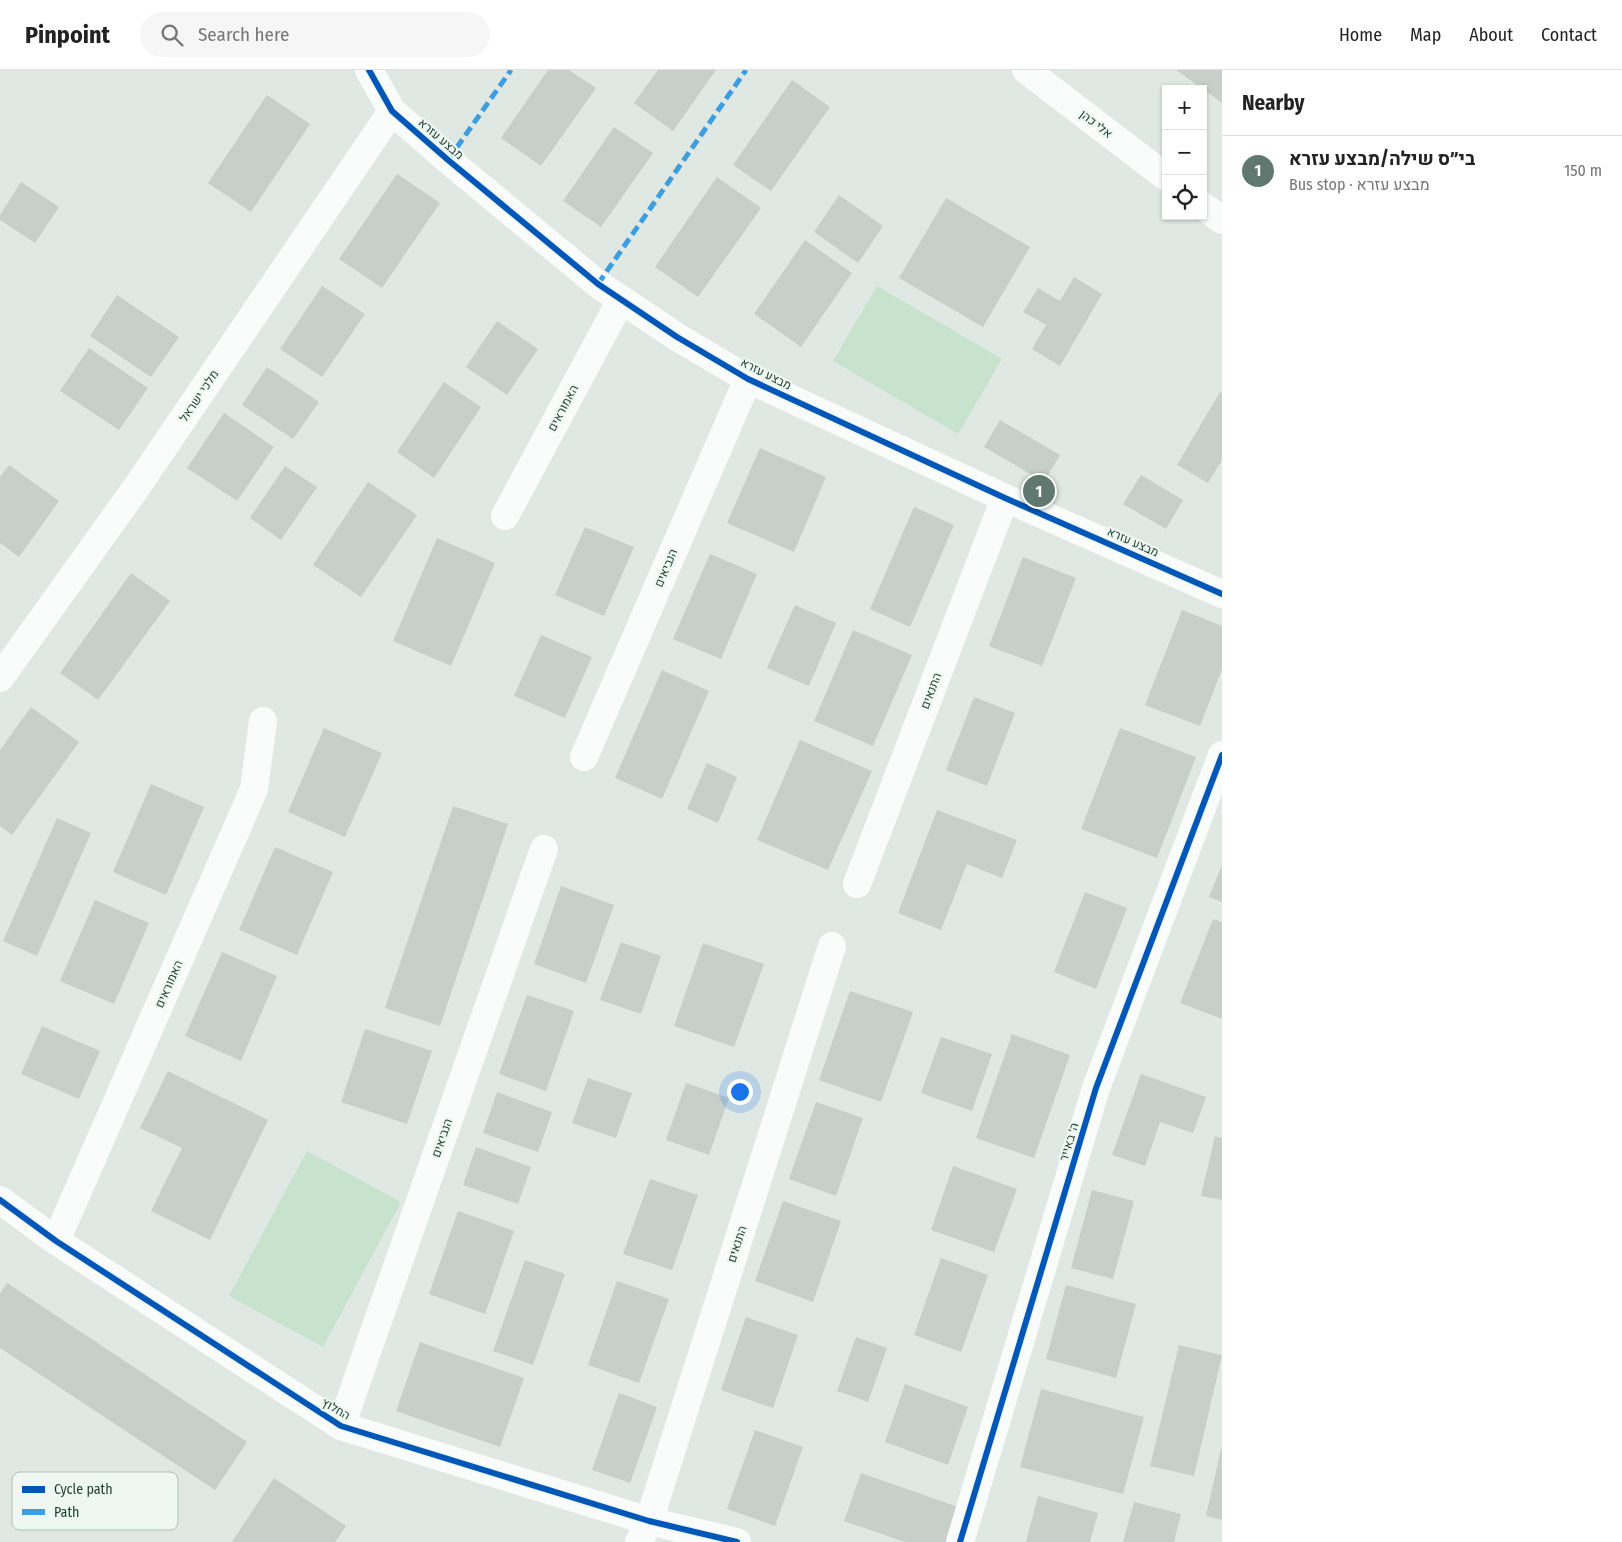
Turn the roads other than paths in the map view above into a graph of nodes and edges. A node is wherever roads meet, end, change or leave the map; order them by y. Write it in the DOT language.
graph roads {
  1 [pos="369,70"];
  2 [pos="1026,70"];
  3 [pos="392,111"];
  4 [pos="1163,175"];
  5 [pos="1207,209"];
  6 [pos="1222,220"];
  7 [pos="621,300"];
  8 [pos="748,379"];
  9 [pos="1005,498"];
  10 [pos="504,516"];
  11 [pos="1222,594"];
  12 [pos="0,678"];
  13 [pos="263,721"];
  14 [pos="1222,755"];
  15 [pos="584,757"];
  16 [pos="544,849"];
  17 [pos="857,884"];
  18 [pos="832,946"];
  19 [pos="0,1200"];
  20 [pos="56,1241"];
  21 [pos="341,1426"];
  22 [pos="644,1531"];
  23 [pos="737,1542"];
  24 [pos="960,1542"];
  1 -- 3 [label="street, מבצע עזרא"];
  2 -- 4 [label="street, אלי כהן"];
  3 -- 7 [label="street, מבצע עזרא"];
  3 -- 12 [label="street, מלכי ישראל"];
  5 -- 6 [label="street"];
  7 -- 8 [label="street, מבצע עזרא"];
  7 -- 10 [label="street, האמוראים"];
  8 -- 9 [label="street, מבצע עזרא"];
  8 -- 15 [label="street, הנביאים"];
  9 -- 11 [label="street, מבצע עזרא"];
  9 -- 17 [label="street, התנאים"];
  13 -- 20 [label="street, האמוראים"];
  14 -- 24 [label="street, ה' באייר"];
  16 -- 21 [label="street, הנביאים"];
  18 -- 22 [label="street, התנאים"];
  19 -- 20 [label="street, החלוץ"];
  20 -- 21 [label="street, החלוץ"];
  21 -- 22 [label="street, החלוץ"];
  22 -- 23 [label="street, החלוץ"];
}
